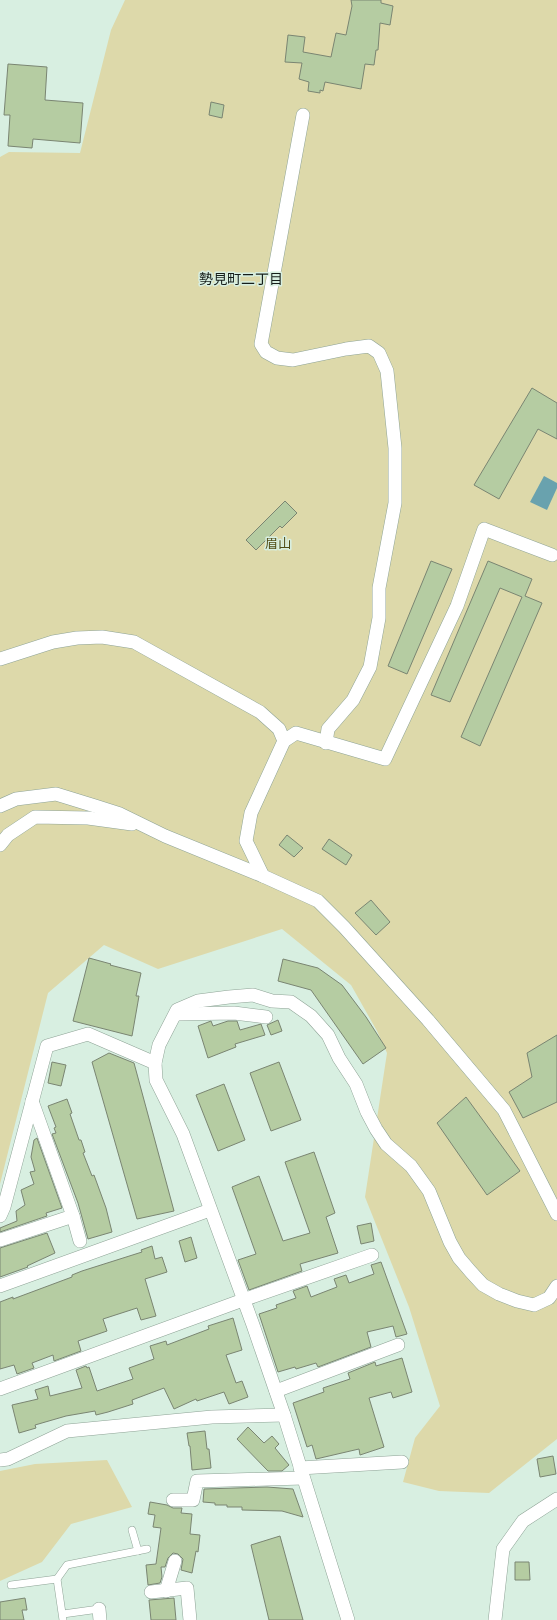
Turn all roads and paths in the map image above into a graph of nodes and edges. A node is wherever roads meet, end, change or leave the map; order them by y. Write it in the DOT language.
graph roads {
  1 [pos="303,115"];
  2 [pos="552,554"];
  3 [pos="0,658"];
  4 [pos="284,741"];
  5 [pos="326,743"];
  6 [pos="0,806"];
  7 [pos="142,825"];
  8 [pos="0,845"];
  9 [pos="263,876"];
  10 [pos="175,1014"];
  11 [pos="266,1017"];
  12 [pos="156,1063"];
  13 [pos="32,1101"];
  14 [pos="210,1210"];
  15 [pos="557,1214"];
  16 [pos="0,1216"];
  17 [pos="73,1216"];
  18 [pos="0,1240"];
  19 [pos="80,1240"];
  20 [pos="372,1255"];
  21 [pos="0,1286"];
  22 [pos="557,1286"];
  23 [pos="243,1300"];
  24 [pos="398,1345"];
  25 [pos="0,1389"];
  26 [pos="276,1392"];
  27 [pos="284,1415"];
  28 [pos="0,1460"];
  29 [pos="402,1462"];
  30 [pos="301,1473"];
  31 [pos="557,1499"];
  32 [pos="173,1500"];
  33 [pos="132,1530"];
  34 [pos="147,1549"];
  35 [pos="138,1551"];
  36 [pos="175,1561"];
  37 [pos="57,1579"];
  38 [pos="11,1585"];
  39 [pos="166,1591"];
  40 [pos="151,1592"];
  41 [pos="100,1615"];
  42 [pos="63,1617"];
  43 [pos="190,1620"];
  44 [pos="348,1620"];
  45 [pos="495,1620"];
  1 -- 5 [label="street"];
  2 -- 5 [label="street"];
  3 -- 4 [label="street"];
  4 -- 5 [label="street"];
  4 -- 9 [label="street"];
  6 -- 7 [label="street"];
  7 -- 8 [label="street"];
  7 -- 9 [label="street"];
  9 -- 15 [label="street"];
  10 -- 11 [label="street"];
  10 -- 12 [label="street"];
  10 -- 22 [label="street"];
  12 -- 13 [label="street"];
  12 -- 14 [label="street"];
  13 -- 16 [label="street"];
  13 -- 17 [label="street"];
  14 -- 21 [label="street"];
  14 -- 23 [label="street"];
  17 -- 18 [label="street"];
  17 -- 19 [label="street"];
  20 -- 23 [label="street"];
  23 -- 25 [label="street"];
  23 -- 26 [label="street"];
  24 -- 26 [label="street"];
  26 -- 27 [label="street"];
  27 -- 28 [label="street"];
  27 -- 30 [label="street"];
  29 -- 30 [label="street"];
  30 -- 32 [label="street"];
  30 -- 44 [label="street"];
  31 -- 45 [label="street"];
  33 -- 35 [label="lane"];
  34 -- 35 [label="lane"];
  35 -- 37 [label="lane"];
  36 -- 39 [label="street"];
  37 -- 38 [label="lane"];
  37 -- 42 [label="lane"];
  39 -- 40 [label="street"];
  39 -- 43 [label="street"];
  41 -- 42 [label="lane"];
}
